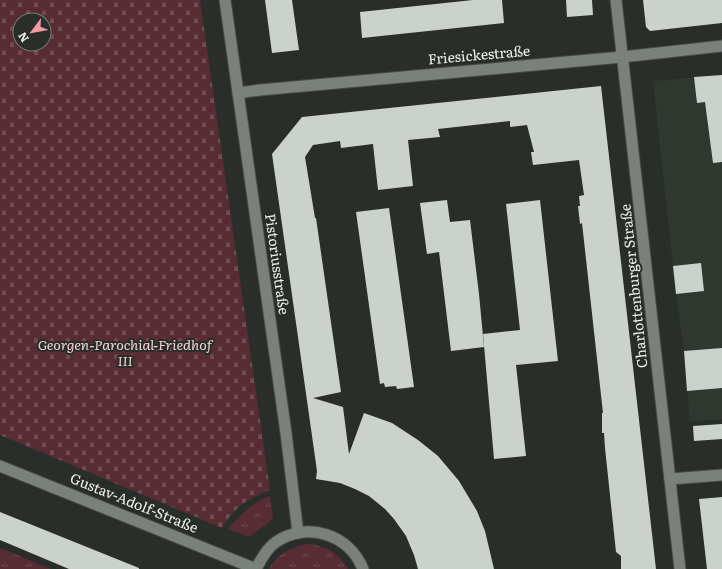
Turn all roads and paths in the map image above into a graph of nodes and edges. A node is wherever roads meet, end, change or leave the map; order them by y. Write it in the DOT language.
graph roads {
  1 [pos="225,0"];
  2 [pos="616,0"];
  3 [pos="722,46"];
  4 [pos="622,57"];
  5 [pos="238,94"];
  6 [pos="0,466"];
  7 [pos="722,475"];
  8 [pos="670,479"];
  9 [pos="298,533"];
  10 [pos="256,569"];
  11 [pos="363,569"];
  12 [pos="680,569"];
  1 -- 5 [label="street, Pistoriusstraße"];
  2 -- 4 [label="street, Charlottenburger Straße"];
  3 -- 4 [label="street, Friesickestraße"];
  4 -- 5 [label="street, Friesickestraße"];
  4 -- 8 [label="street, Charlottenburger Straße"];
  5 -- 9 [label="street, Pistoriusstraße"];
  6 -- 10 [label="street, Gustav-Adolf-Straße"];
  7 -- 8 [label="street"];
  8 -- 12 [label="street, Charlottenburger Straße"];
  9 -- 10 [label="street"];
  9 -- 11 [label="street"];
}
